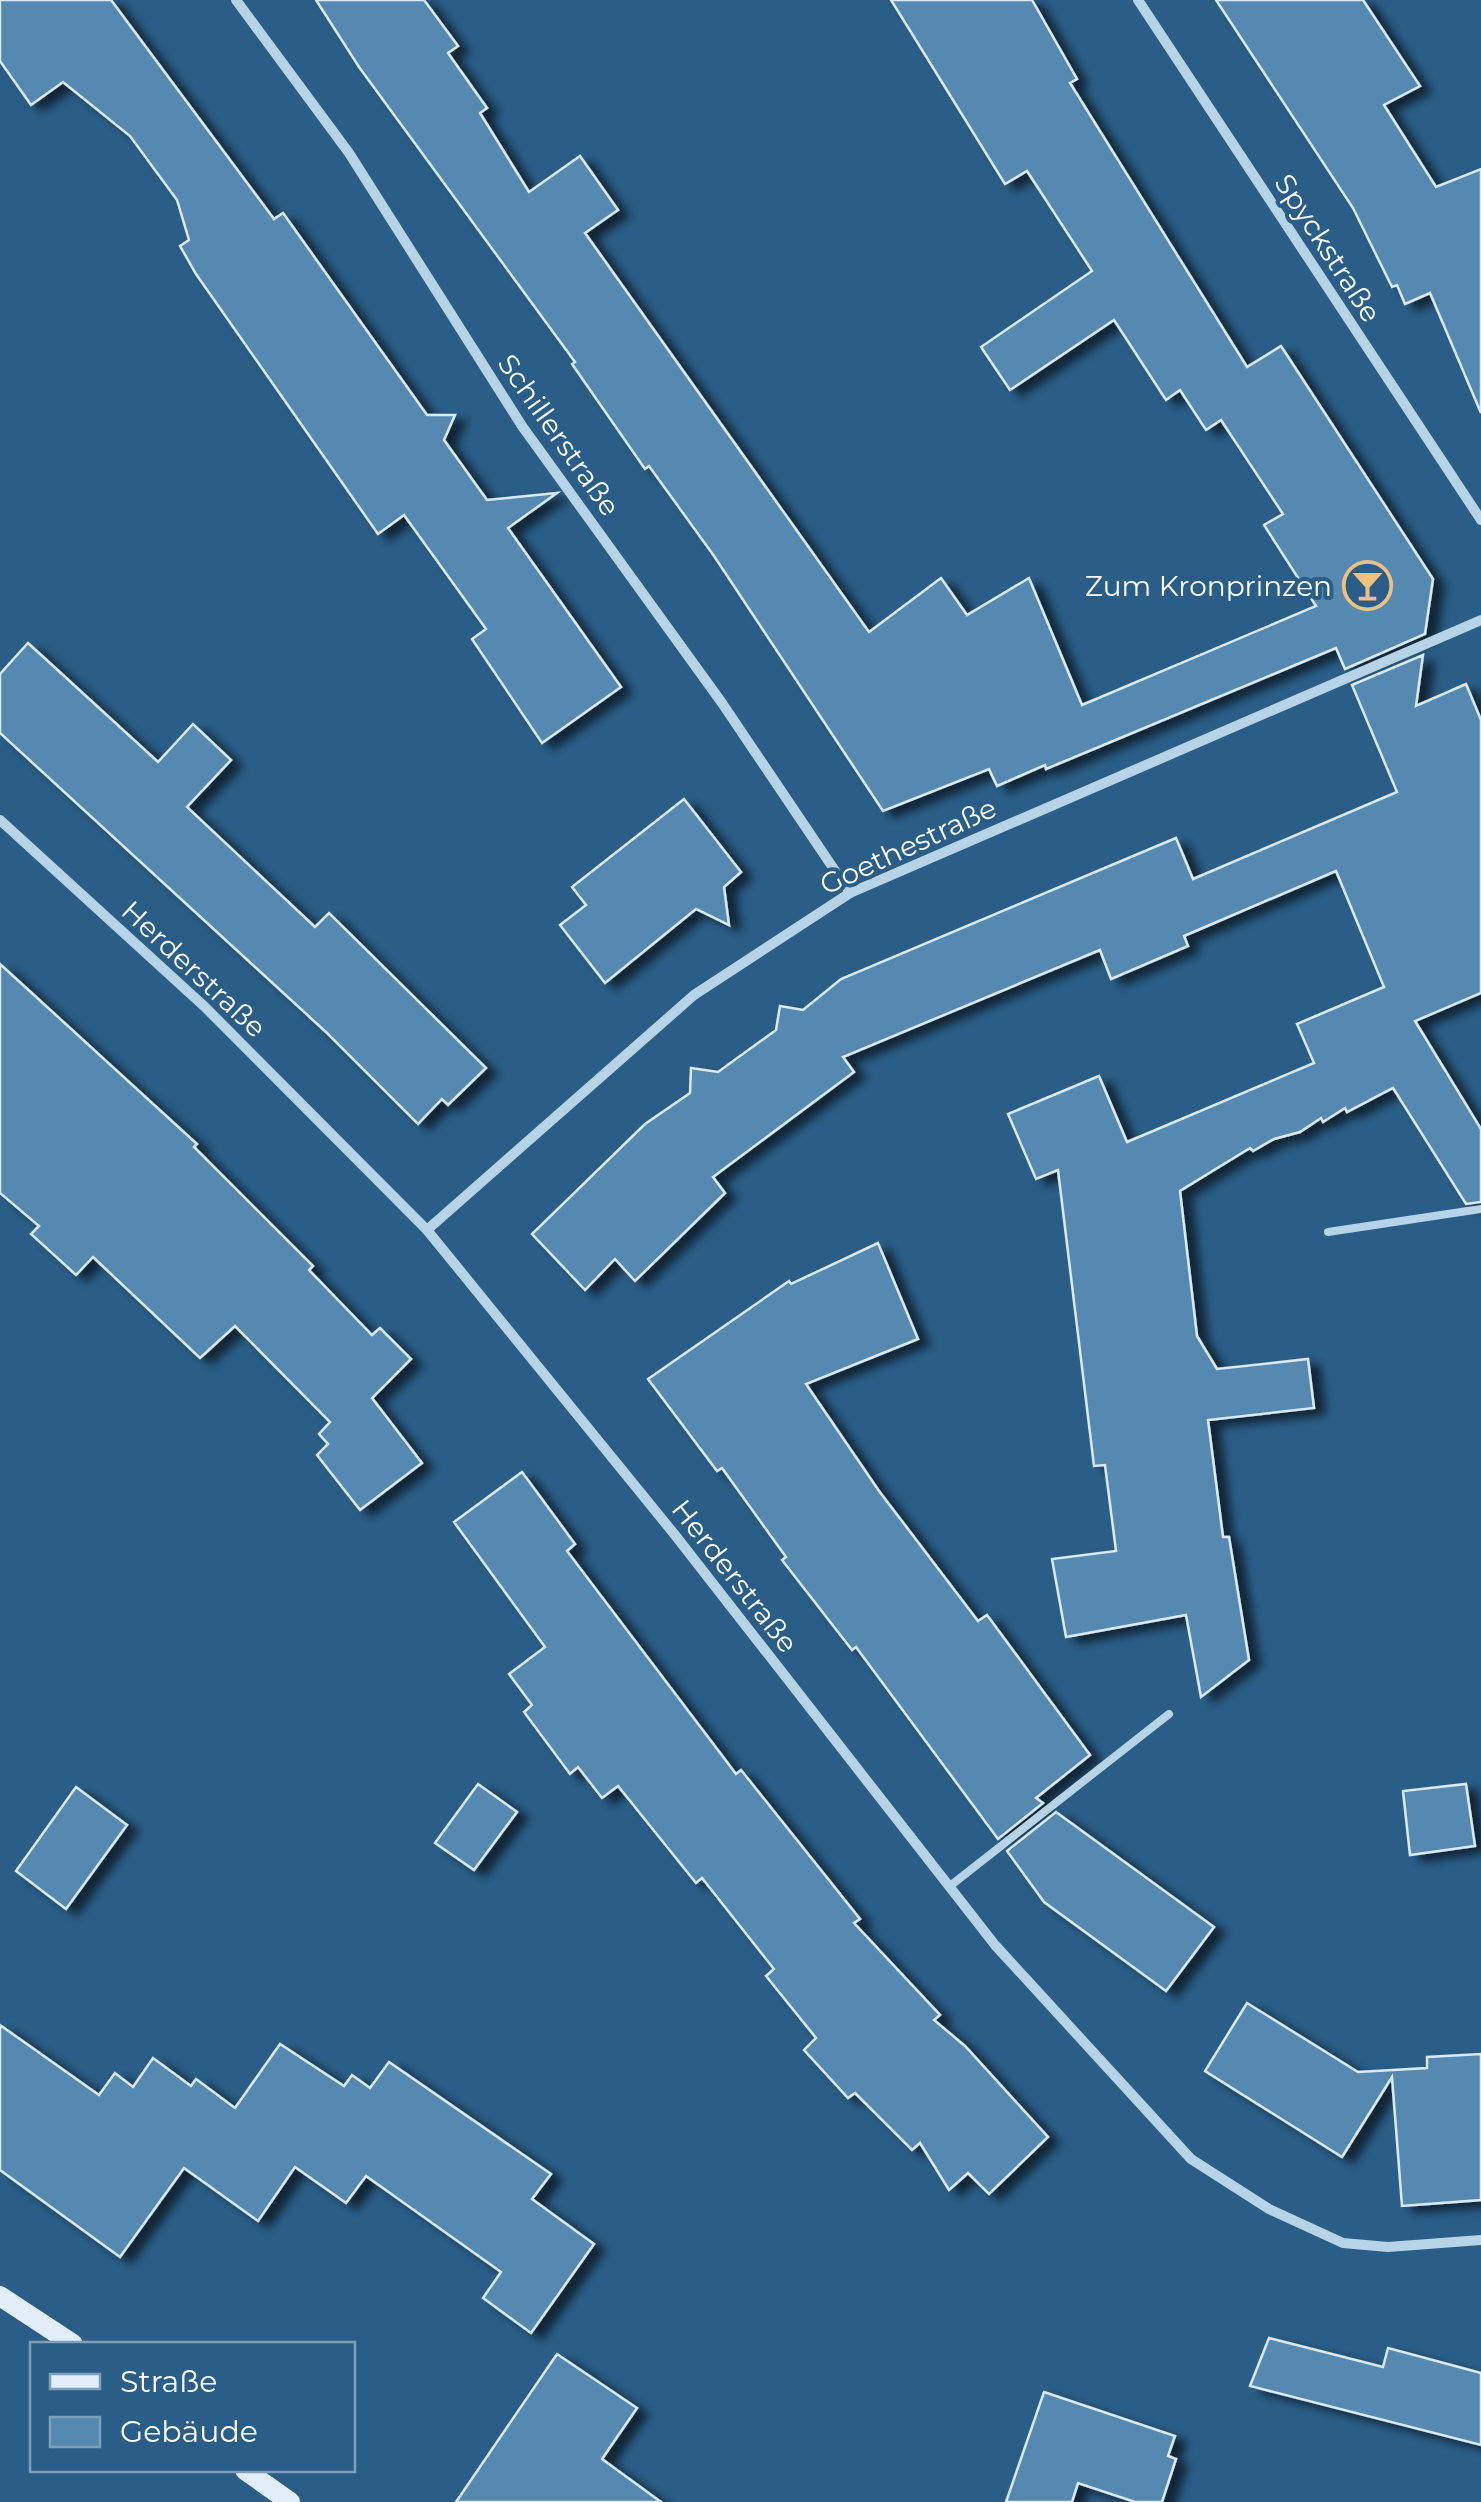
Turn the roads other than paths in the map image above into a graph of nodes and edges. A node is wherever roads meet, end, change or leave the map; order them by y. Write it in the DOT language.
graph roads {
  1 [pos="236,0"];
  2 [pos="1138,0"];
  3 [pos="1481,520"];
  4 [pos="1481,620"];
  5 [pos="0,820"];
  6 [pos="850,893"];
  7 [pos="1481,1210"];
  8 [pos="427,1230"];
  9 [pos="1328,1232"];
  10 [pos="1169,1714"];
  11 [pos="950,1886"];
  12 [pos="1481,2240"];
  13 [pos="0,2296"];
  14 [pos="70,2342"];
  15 [pos="248,2472"];
  16 [pos="290,2502"];
  1 -- 6 [label="street, Schillerstraße"];
  2 -- 3 [label="street, Spyckstraße"];
  4 -- 6 [label="street, Goethestraße"];
  5 -- 8 [label="street, Herderstraße"];
  6 -- 8 [label="street, Goethestraße"];
  7 -- 9 [label="lane"];
  8 -- 11 [label="street, Herderstraße"];
  10 -- 11 [label="lane"];
  11 -- 12 [label="street, Herderstraße"];
  13 -- 14 [label="street"];
  15 -- 16 [label="street"];
}
